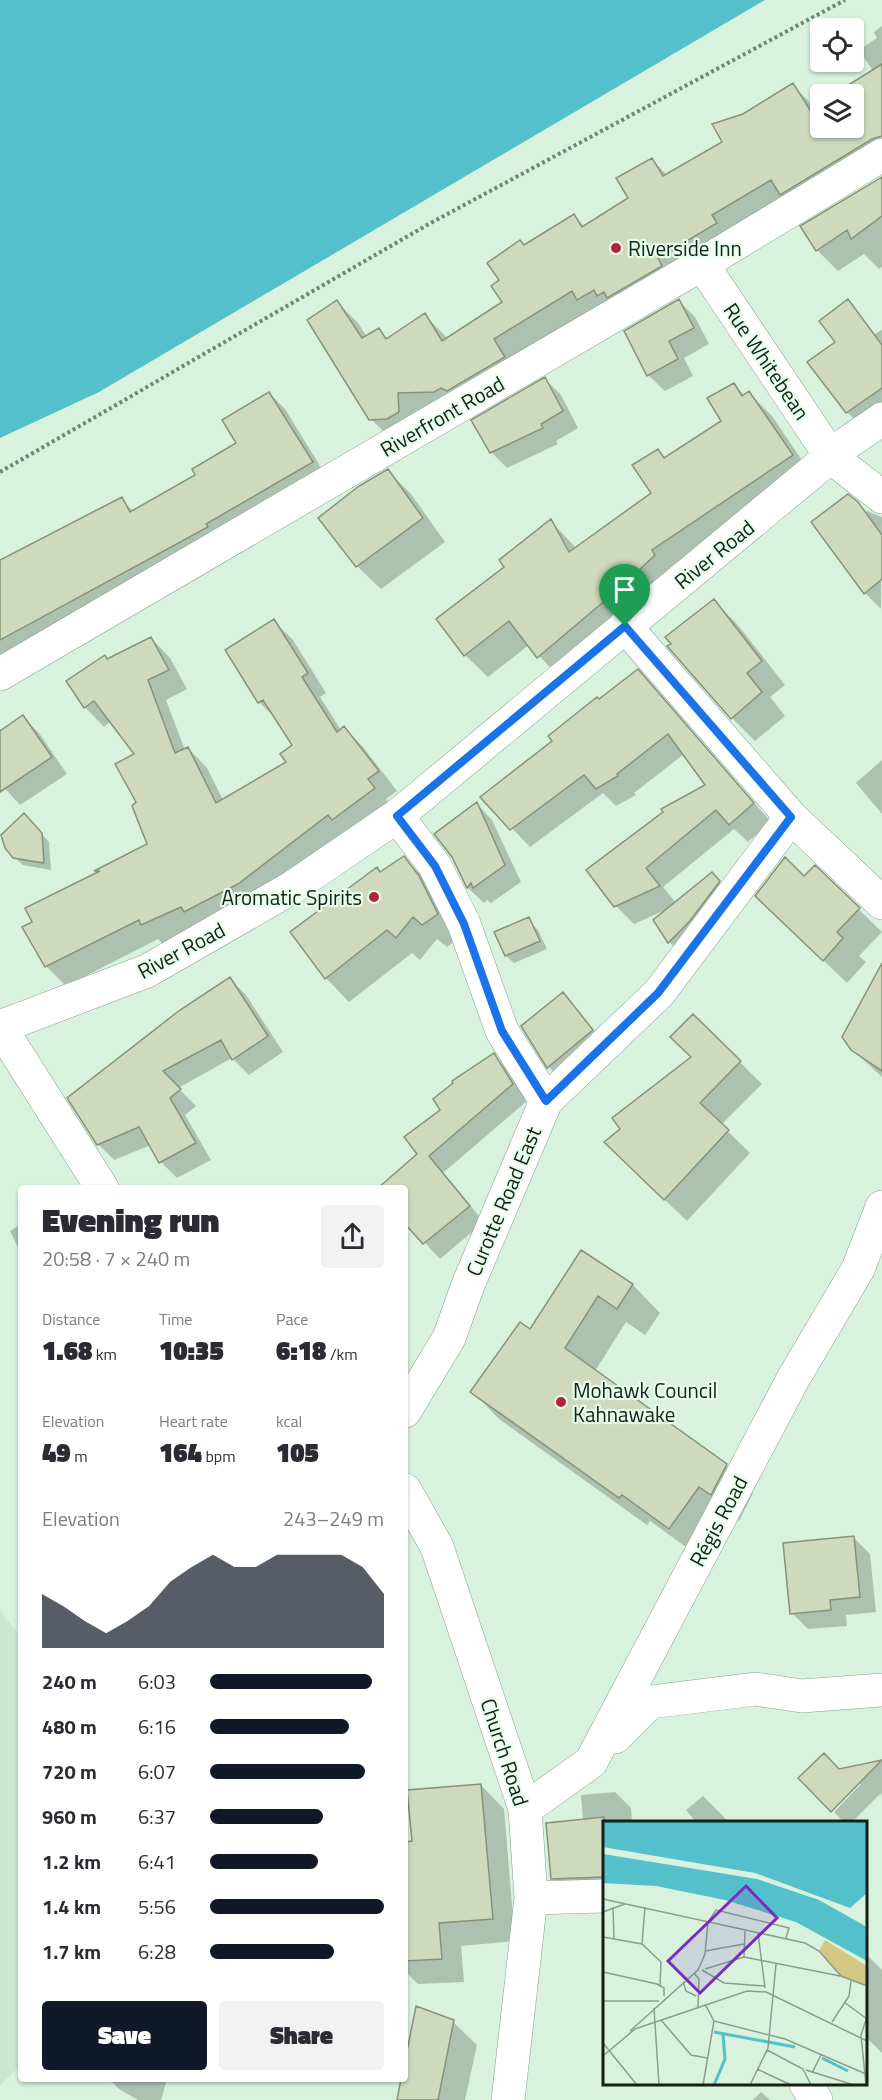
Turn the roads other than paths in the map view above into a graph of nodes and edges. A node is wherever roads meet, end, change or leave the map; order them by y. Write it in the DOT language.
graph roads {
  1 [pos="882,155"];
  2 [pos="702,264"];
  3 [pos="882,419"];
  4 [pos="832,458"];
  5 [pos="882,497"];
  6 [pos="625,626"];
  7 [pos="0,674"];
  8 [pos="397,816"];
  9 [pos="791,817"];
  10 [pos="882,903"];
  11 [pos="0,1027"];
  12 [pos="546,1101"];
  13 [pos="100,1185"];
  14 [pos="882,1207"];
  15 [pos="408,1406"];
  16 [pos="408,1495"];
  17 [pos="882,1690"];
  18 [pos="591,1762"];
  19 [pos="525,1809"];
  20 [pos="603,1896"];
  21 [pos="531,1898"];
  22 [pos="807,2085"];
  23 [pos="508,2100"];
  24 [pos="816,2100"];
  1 -- 2 [label="street, Riverfront Road"];
  2 -- 4 [label="street, Rue Whitebean"];
  2 -- 7 [label="street, Riverfront Road"];
  3 -- 4 [label="street, River Road"];
  4 -- 5 [label="street, Rue Whitebean"];
  4 -- 6 [label="street, River Road"];
  6 -- 8 [label="street, River Road"];
  6 -- 9 [label="street"];
  8 -- 11 [label="street, River Road"];
  8 -- 12 [label="street"];
  9 -- 10 [label="street"];
  9 -- 12 [label="street, Curotte Road East"];
  11 -- 13 [label="street"];
  12 -- 15 [label="street, Curotte Road East"];
  14 -- 18 [label="street, Régis Road"];
  16 -- 19 [label="street, Church Road"];
  17 -- 18 [label="street"];
  18 -- 19 [label="street, Régis Road"];
  19 -- 21 [label="street, Church Road"];
  20 -- 21 [label="street"];
  21 -- 23 [label="street, Church Road"];
  22 -- 24 [label="street"];
}
